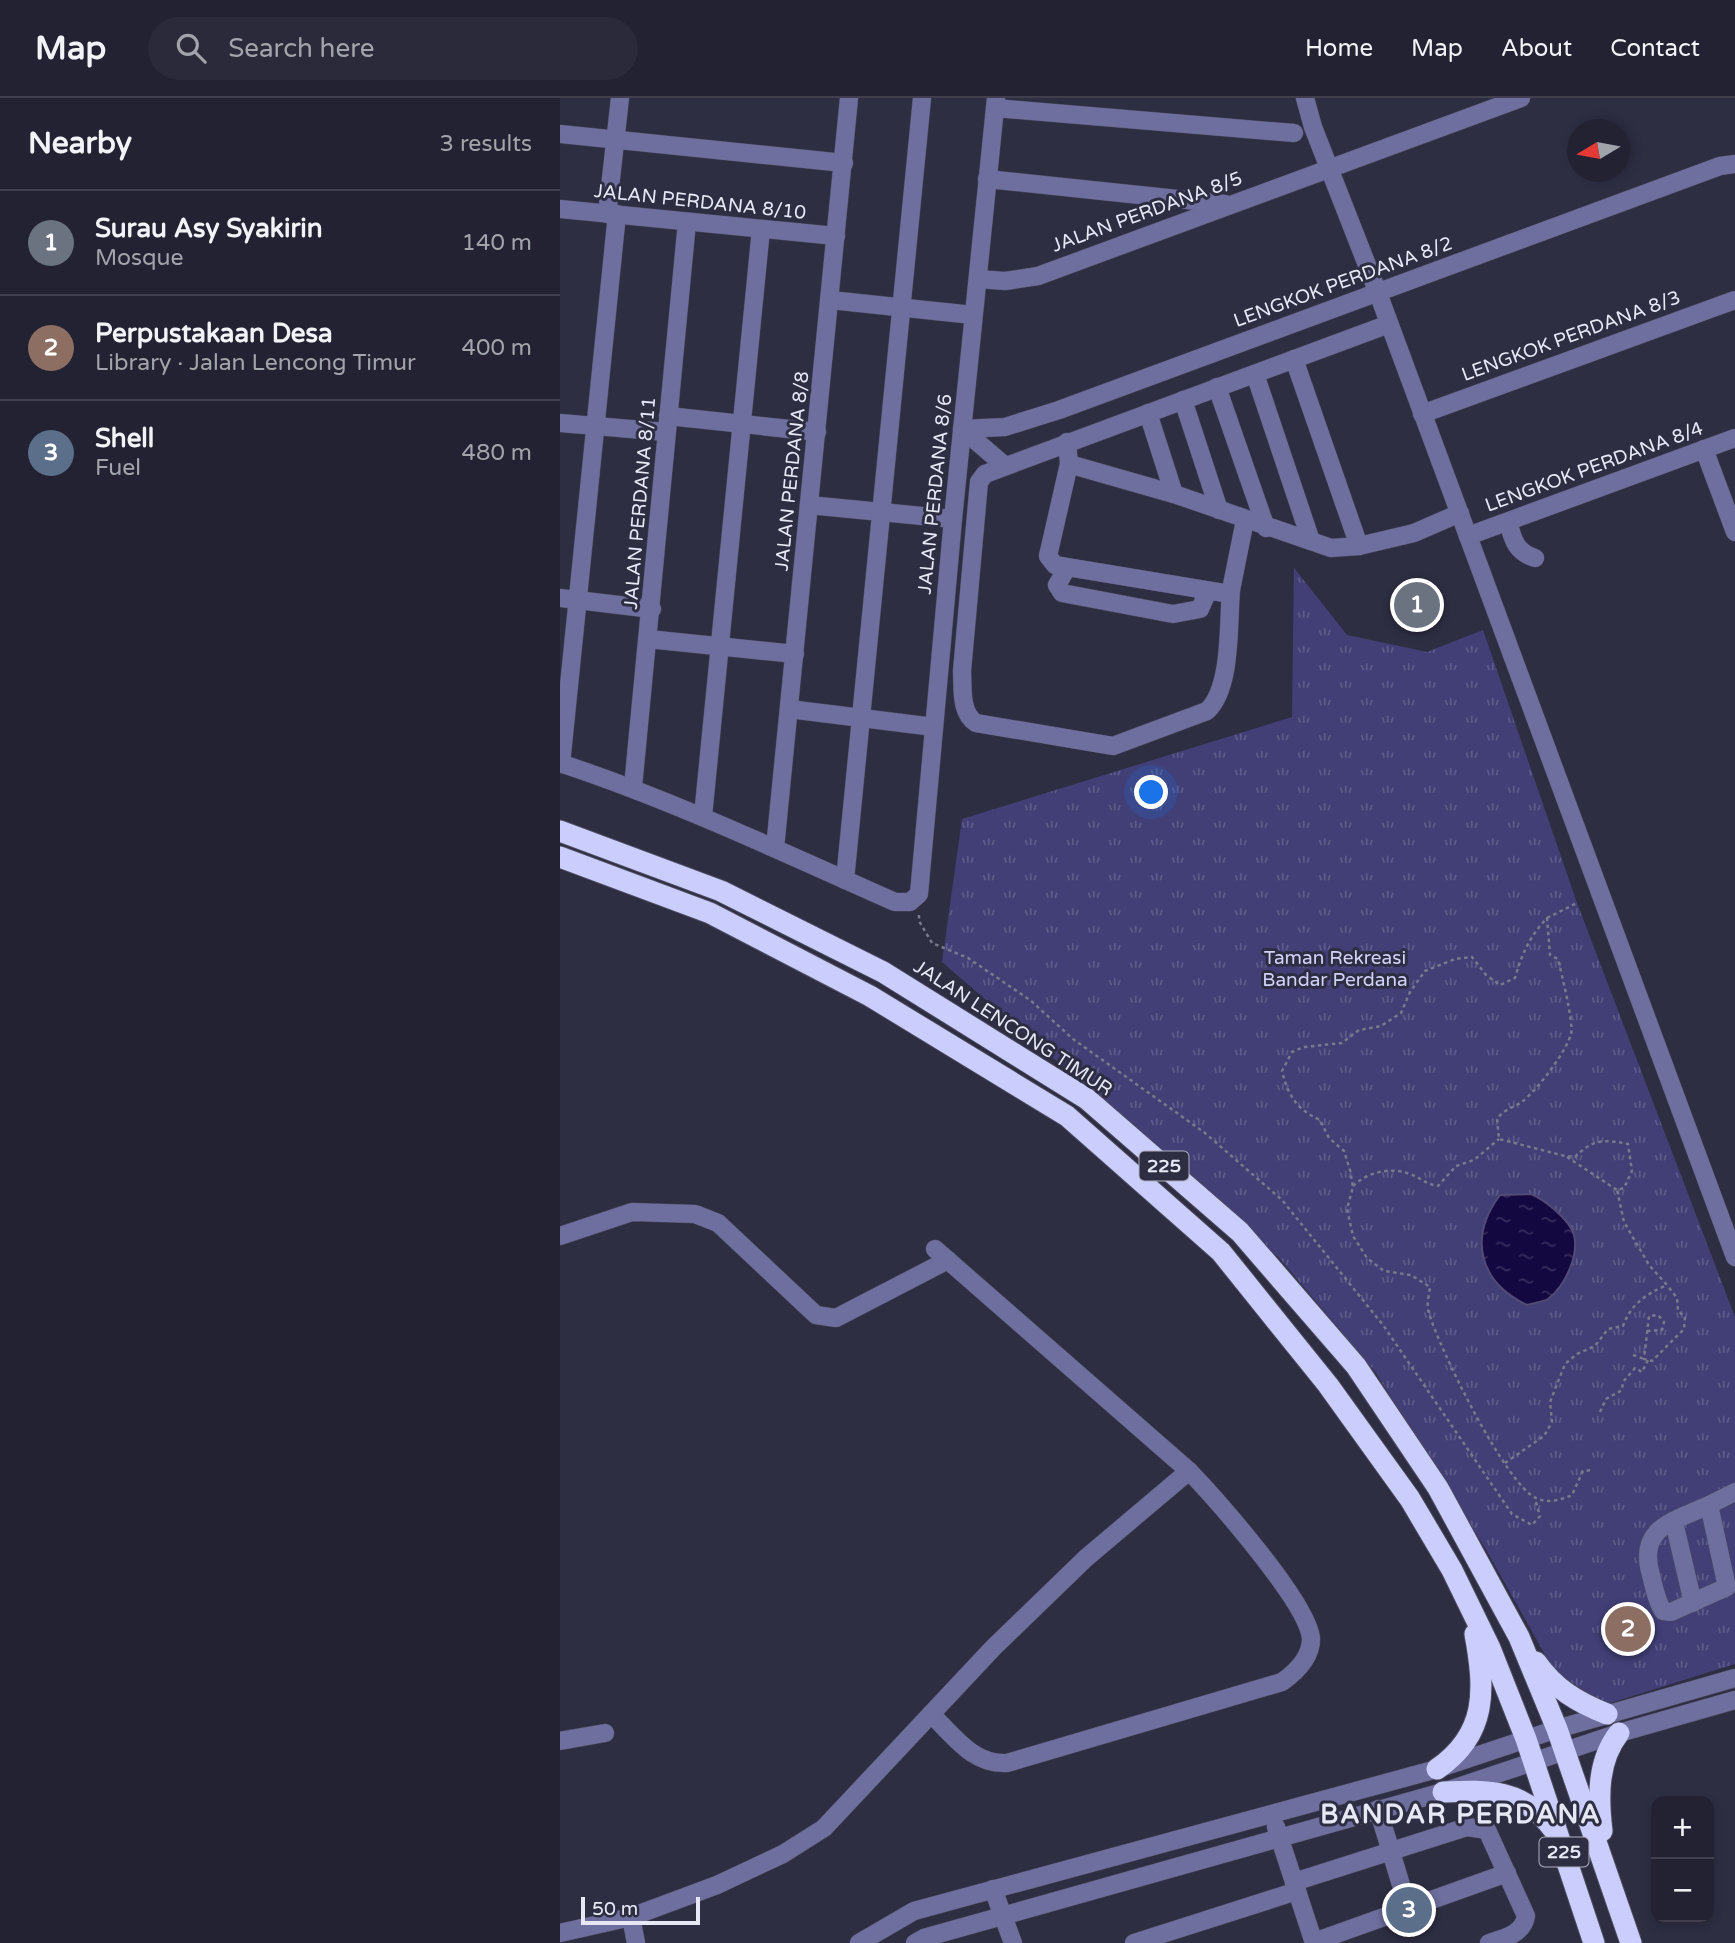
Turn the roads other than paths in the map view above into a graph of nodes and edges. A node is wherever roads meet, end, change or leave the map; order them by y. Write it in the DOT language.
graph roads {
  1 [pos="620,98"];
  2 [pos="848,98"];
  3 [pos="922,98"];
  4 [pos="1305,98"];
  5 [pos="1521,98"];
  6 [pos="995,103"];
  7 [pos="1294,133"];
  8 [pos="560,134"];
  9 [pos="615,138"];
  10 [pos="844,163"];
  11 [pos="1735,164"];
  12 [pos="1329,169"];
  13 [pos="987,179"];
  14 [pos="1228,204"];
  15 [pos="560,209"];
  16 [pos="612,214"];
  17 [pos="687,222"];
  18 [pos="761,229"];
  19 [pos="836,236"];
  20 [pos="978,279"];
  21 [pos="1378,293"];
  22 [pos="830,300"];
  23 [pos="1735,300"];
  24 [pos="902,308"];
  25 [pos="973,315"];
  26 [pos="1389,324"];
  27 [pos="1294,359"];
  28 [pos="1255,374"];
  29 [pos="1217,387"];
  30 [pos="1183,400"];
  31 [pos="1148,412"];
  32 [pos="1422,414"];
  33 [pos="742,422"];
  34 [pos="560,423"];
  35 [pos="667,424"];
  36 [pos="596,425"];
  37 [pos="962,429"];
  38 [pos="817,432"];
  39 [pos="1735,438"];
  40 [pos="1067,442"];
  41 [pos="1704,449"];
  42 [pos="1069,464"];
  43 [pos="1004,465"];
  44 [pos="1174,494"];
  45 [pos="809,505"];
  46 [pos="1219,510"];
  47 [pos="882,512"];
  48 [pos="1460,513"];
  49 [pos="953,519"];
  50 [pos="1245,520"];
  51 [pos="1508,522"];
  52 [pos="1266,528"];
  53 [pos="1735,532"];
  54 [pos="1468,536"];
  55 [pos="1311,541"];
  56 [pos="1359,547"];
  57 [pos="1535,558"];
  58 [pos="1068,568"];
  59 [pos="1231,590"];
  60 [pos="1207,593"];
  61 [pos="560,598"];
  62 [pos="580,599"];
  63 [pos="652,609"];
  64 [pos="648,639"];
  65 [pos="722,647"];
  66 [pos="794,653"];
  67 [pos="789,709"];
  68 [pos="862,720"];
  69 [pos="934,727"];
  70 [pos="560,764"];
  71 [pos="633,787"];
  72 [pos="703,816"];
  73 [pos="560,831"];
  74 [pos="775,848"];
  75 [pos="560,857"];
  76 [pos="845,880"];
  77 [pos="1730,1230"];
  78 [pos="560,1236"];
  79 [pos="1735,1257"];
  80 [pos="1189,1471"];
  81 [pos="1735,1492"];
  82 [pos="1709,1505"];
  83 [pos="1674,1522"];
  84 [pos="1452,1570"];
  85 [pos="1693,1603"];
  86 [pos="1519,1637"];
  87 [pos="1735,1678"];
  88 [pos="1735,1700"];
  89 [pos="931,1714"];
  90 [pos="1607,1714"];
  91 [pos="1557,1729"];
  92 [pos="605,1733"];
  93 [pos="1619,1733"];
  94 [pos="1526,1739"];
  95 [pos="560,1741"];
  96 [pos="1564,1751"];
  97 [pos="1535,1762"];
  98 [pos="1437,1769"];
  99 [pos="1443,1792"];
  100 [pos="1378,1810"];
  101 [pos="1271,1814"];
  102 [pos="1279,1837"];
  103 [pos="1391,1852"];
  104 [pos="1566,1856"];
  105 [pos="1606,1870"];
  106 [pos="1507,1873"];
  107 [pos="1295,1887"];
  108 [pos="993,1889"];
  109 [pos="1408,1908"];
  110 [pos="1003,1915"];
  111 [pos="631,1917"];
  112 [pos="560,1933"];
  113 [pos="1314,1942"];
  114 [pos="636,1943"];
  115 [pos="859,1943"];
  116 [pos="915,1943"];
  117 [pos="1013,1943"];
  118 [pos="1134,1943"];
  119 [pos="1489,1943"];
  120 [pos="1594,1943"];
  121 [pos="1631,1943"];
  1 -- 9 [label="street"];
  2 -- 10 [label="street, JALAN PERDANA 8/8"];
  3 -- 24 [label="street"];
  4 -- 12 [label="street"];
  5 -- 12 [label="street, JALAN PERDANA 8/5"];
  6 -- 7 [label="street"];
  6 -- 13 [label="street, JALAN PERDANA 8/6"];
  8 -- 9 [label="street"];
  9 -- 10 [label="street"];
  9 -- 16 [label="street"];
  10 -- 19 [label="street, JALAN PERDANA 8/8"];
  11 -- 21 [label="street, LENGKOK PERDANA 8/2"];
  12 -- 14 [label="street, JALAN PERDANA 8/5"];
  12 -- 21 [label="street"];
  13 -- 14 [label="street"];
  13 -- 20 [label="street, JALAN PERDANA 8/6"];
  14 -- 20 [label="street, JALAN PERDANA 8/5"];
  15 -- 16 [label="street, JALAN PERDANA 8/10"];
  16 -- 17 [label="street, JALAN PERDANA 8/10"];
  16 -- 36 [label="street"];
  17 -- 18 [label="street, JALAN PERDANA 8/10"];
  17 -- 35 [label="street, JALAN PERDANA 8/11"];
  18 -- 19 [label="street, JALAN PERDANA 8/10"];
  18 -- 33 [label="street"];
  19 -- 22 [label="street, JALAN PERDANA 8/8"];
  20 -- 25 [label="street, JALAN PERDANA 8/6"];
  21 -- 26 [label="street"];
  21 -- 37 [label="street, LENGKOK PERDANA 8/2"];
  22 -- 24 [label="street"];
  22 -- 38 [label="street, JALAN PERDANA 8/8"];
  23 -- 32 [label="street, LENGKOK PERDANA 8/3"];
  24 -- 25 [label="street"];
  24 -- 47 [label="street"];
  25 -- 37 [label="street, JALAN PERDANA 8/6"];
  26 -- 27 [label="street"];
  26 -- 32 [label="street"];
  27 -- 28 [label="street"];
  27 -- 56 [label="street"];
  28 -- 29 [label="street"];
  28 -- 55 [label="street"];
  29 -- 30 [label="street"];
  29 -- 52 [label="street"];
  30 -- 31 [label="street"];
  30 -- 46 [label="street"];
  31 -- 40 [label="street"];
  31 -- 44 [label="street"];
  32 -- 48 [label="street"];
  33 -- 35 [label="street"];
  33 -- 38 [label="street"];
  33 -- 65 [label="street"];
  34 -- 36 [label="street"];
  35 -- 36 [label="street"];
  35 -- 63 [label="street, JALAN PERDANA 8/11"];
  36 -- 62 [label="street"];
  37 -- 43 [label="street"];
  37 -- 49 [label="street, JALAN PERDANA 8/6"];
  38 -- 45 [label="street, JALAN PERDANA 8/8"];
  39 -- 41 [label="street, LENGKOK PERDANA 8/4"];
  40 -- 42 [label="street"];
  40 -- 43 [label="street"];
  41 -- 51 [label="street, LENGKOK PERDANA 8/4"];
  41 -- 53 [label="street"];
  42 -- 44 [label="street"];
  42 -- 58 [label="street"];
  43 -- 59 [label="street"];
  44 -- 46 [label="street"];
  45 -- 47 [label="street"];
  45 -- 66 [label="street, JALAN PERDANA 8/8"];
  46 -- 50 [label="street"];
  47 -- 49 [label="street"];
  47 -- 68 [label="street"];
  48 -- 54 [label="street"];
  48 -- 56 [label="street"];
  49 -- 69 [label="street, JALAN PERDANA 8/6"];
  50 -- 52 [label="street"];
  50 -- 59 [label="street"];
  51 -- 54 [label="street, LENGKOK PERDANA 8/4"];
  51 -- 57 [label="street"];
  52 -- 55 [label="street"];
  54 -- 77 [label="street"];
  55 -- 56 [label="street"];
  58 -- 60 [label="street"];
  58 -- 60 [label="street"];
  59 -- 60 [label="street"];
  61 -- 62 [label="street"];
  62 -- 63 [label="street"];
  62 -- 70 [label="street"];
  63 -- 64 [label="street, JALAN PERDANA 8/11"];
  64 -- 65 [label="street"];
  64 -- 71 [label="street, JALAN PERDANA 8/11"];
  65 -- 66 [label="street"];
  65 -- 72 [label="street"];
  66 -- 67 [label="street, JALAN PERDANA 8/8"];
  67 -- 68 [label="street"];
  67 -- 74 [label="street, JALAN PERDANA 8/8"];
  68 -- 69 [label="street"];
  68 -- 76 [label="street"];
  69 -- 76 [label="street, JALAN PERDANA 8/6"];
  70 -- 71 [label="street"];
  71 -- 72 [label="street"];
  72 -- 74 [label="street"];
  73 -- 86 [label="highway, JALAN LENCONG TIMUR / 225"];
  74 -- 76 [label="street"];
  75 -- 84 [label="highway, 225"];
  77 -- 79 [label="street"];
  78 -- 80 [label="street"];
  80 -- 89 [label="street"];
  80 -- 89 [label="street"];
  81 -- 82 [label="street"];
  82 -- 83 [label="street"];
  82 -- 85 [label="street"];
  83 -- 85 [label="street"];
  83 -- 85 [label="street"];
  84 -- 94 [label="highway, 225"];
  84 -- 98 [label="highway"];
  86 -- 90 [label="highway"];
  86 -- 91 [label="highway, JALAN LENCONG TIMUR / 225"];
  87 -- 90 [label="street"];
  88 -- 93 [label="street"];
  89 -- 111 [label="street"];
  90 -- 91 [label="street"];
  91 -- 94 [label="street"];
  91 -- 96 [label="highway, JALAN LENCONG TIMUR / 225"];
  92 -- 95 [label="street"];
  93 -- 96 [label="street"];
  93 -- 105 [label="highway"];
  94 -- 97 [label="highway, 225"];
  94 -- 98 [label="street"];
  96 -- 97 [label="street"];
  96 -- 105 [label="highway, JALAN LENCONG TIMUR / 225"];
  97 -- 99 [label="street"];
  97 -- 104 [label="highway, 225"];
  98 -- 101 [label="street"];
  99 -- 100 [label="street"];
  99 -- 104 [label="highway"];
  100 -- 102 [label="street"];
  100 -- 103 [label="street"];
  101 -- 102 [label="street"];
  101 -- 108 [label="street"];
  102 -- 107 [label="street"];
  102 -- 110 [label="street"];
  103 -- 106 [label="street"];
  103 -- 107 [label="street"];
  103 -- 109 [label="street"];
  104 -- 120 [label="highway, 225"];
  105 -- 121 [label="highway, JALAN LENCONG TIMUR / 225"];
  106 -- 109 [label="street"];
  106 -- 119 [label="street"];
  107 -- 113 [label="street"];
  107 -- 118 [label="street"];
  108 -- 110 [label="street"];
  108 -- 115 [label="street"];
  109 -- 113 [label="street"];
  110 -- 116 [label="street"];
  110 -- 117 [label="street"];
  111 -- 112 [label="street"];
  111 -- 114 [label="street"];
}
